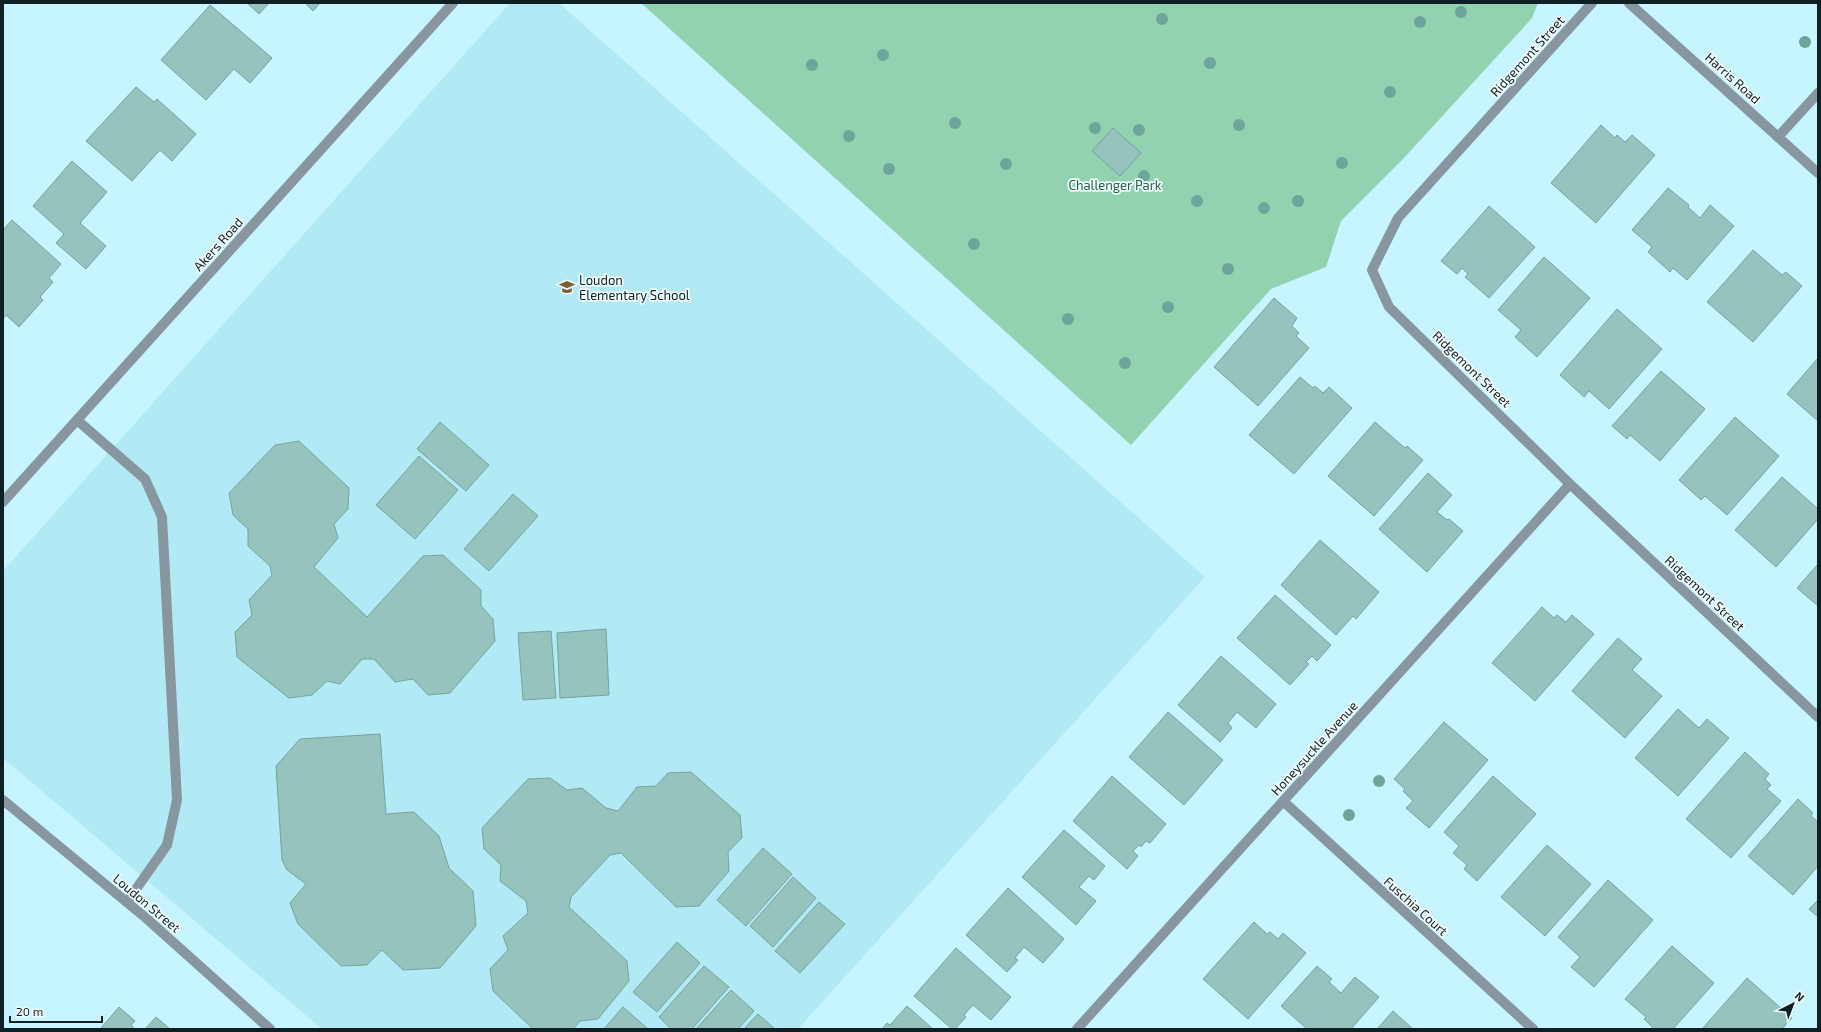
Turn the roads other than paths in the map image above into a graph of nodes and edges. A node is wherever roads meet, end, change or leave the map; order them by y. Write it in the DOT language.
graph roads {
  1 [pos="452,3"];
  2 [pos="1592,3"];
  3 [pos="1630,3"];
  4 [pos="1818,94"];
  5 [pos="1778,137"];
  6 [pos="1818,173"];
  7 [pos="77,420"];
  8 [pos="1570,484"];
  9 [pos="3,502"];
  10 [pos="1818,717"];
  11 [pos="3,800"];
  12 [pos="1282,802"];
  13 [pos="127,902"];
  14 [pos="270,1029"];
  15 [pos="1077,1029"];
  16 [pos="1533,1029"];
  1 -- 7 [label="street, Akers Road"];
  2 -- 8 [label="street, Ridgemont Street"];
  3 -- 5 [label="street, Harris Road"];
  4 -- 5 [label="street"];
  5 -- 6 [label="street, Harris Road"];
  7 -- 9 [label="street, Akers Road"];
  7 -- 13 [label="street"];
  8 -- 10 [label="street, Ridgemont Street"];
  8 -- 12 [label="street, Honeysuckle Avenue"];
  11 -- 13 [label="street, Loudon Street"];
  12 -- 15 [label="street, Honeysuckle Avenue"];
  12 -- 16 [label="street, Fuschia Court"];
  13 -- 14 [label="street, Loudon Street"];
}
